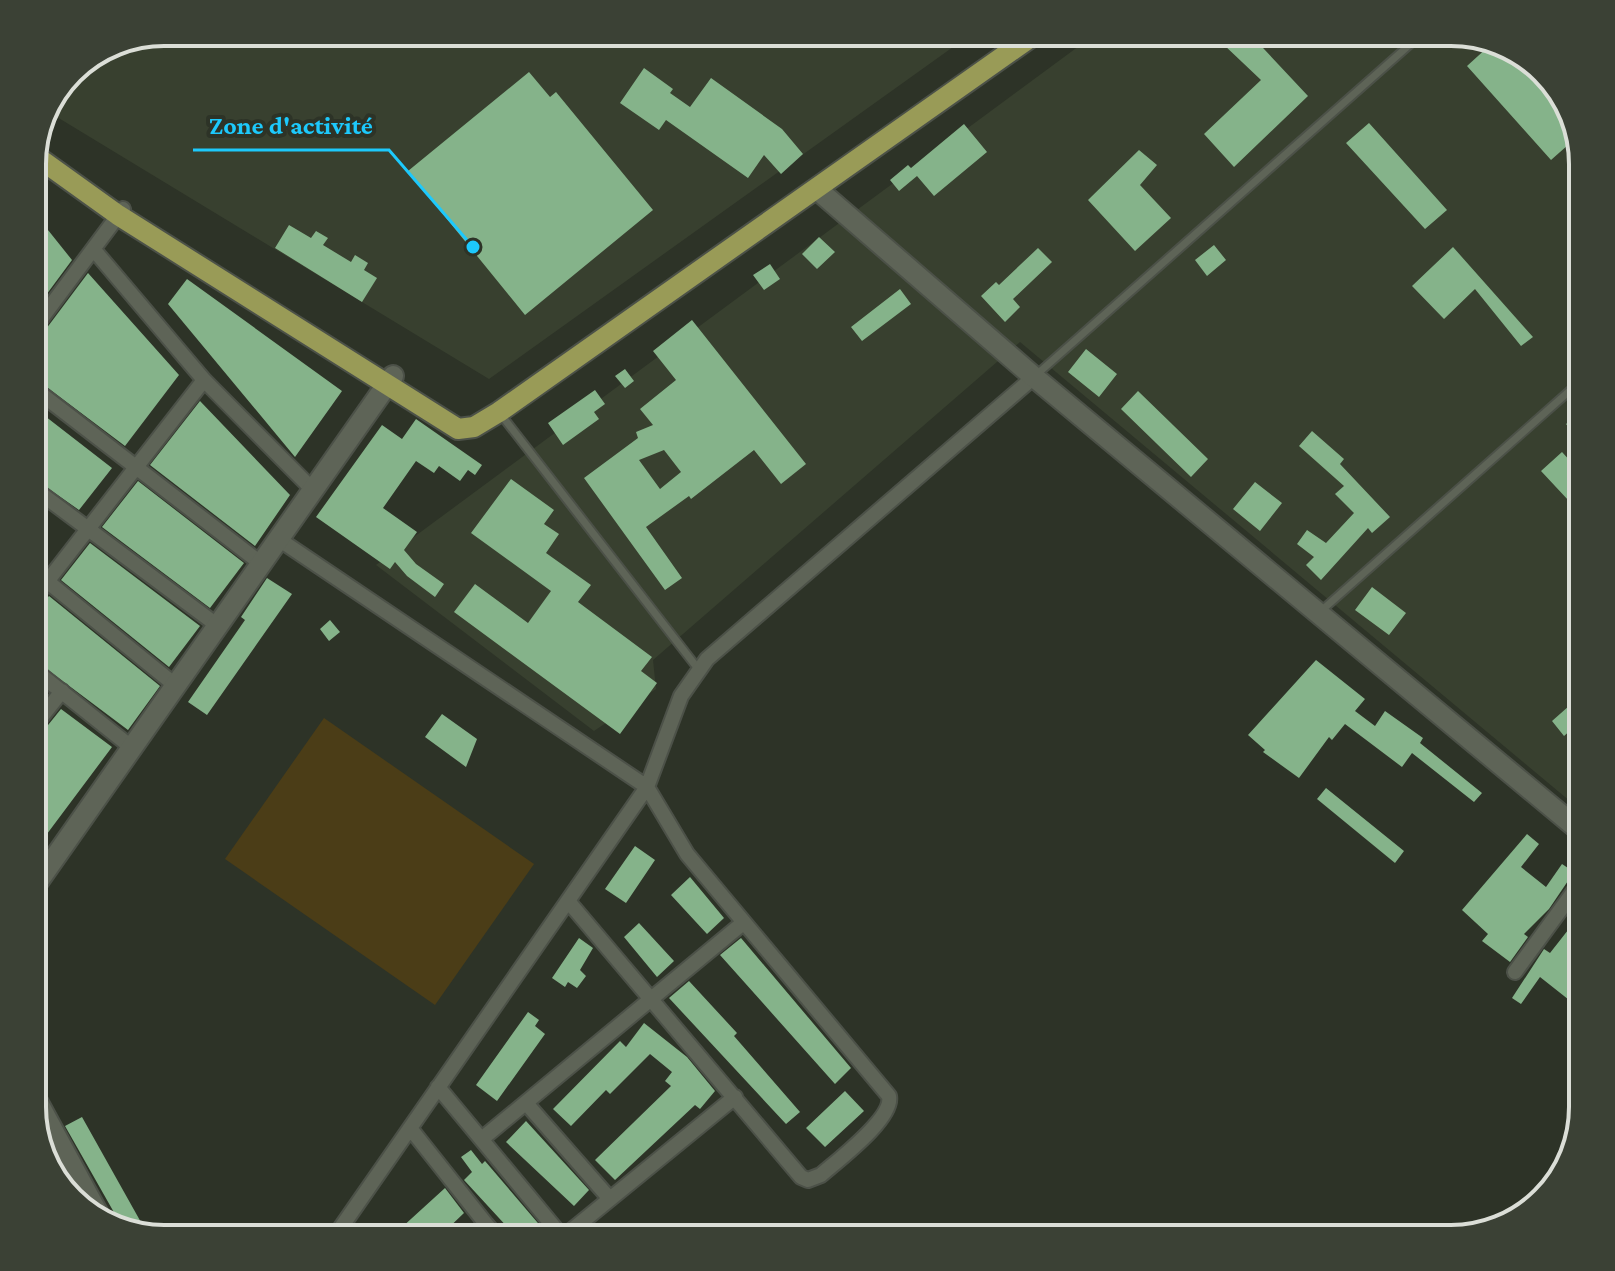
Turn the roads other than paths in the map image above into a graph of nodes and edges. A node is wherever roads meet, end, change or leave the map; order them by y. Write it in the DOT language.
graph roads {
  1 [pos="1019,46"];
  2 [pos="1408,46"];
  3 [pos="47,153"];
  4 [pos="46,162"];
  5 [pos="818,190"];
  6 [pos="121,211"];
  7 [pos="94,250"];
  8 [pos="46,313"];
  9 [pos="1034,377"];
  10 [pos="204,380"];
  11 [pos="390,381"];
  12 [pos="1569,391"];
  13 [pos="46,398"];
  14 [pos="494,415"];
  15 [pos="134,466"];
  16 [pos="314,491"];
  17 [pos="46,497"];
  18 [pos="88,527"];
  19 [pos="280,540"];
  20 [pos="263,565"];
  21 [pos="48,580"];
  22 [pos="46,583"];
  23 [pos="1319,613"];
  24 [pos="218,626"];
  25 [pos="699,670"];
  26 [pos="46,679"];
  27 [pos="175,685"];
  28 [pos="62,691"];
  29 [pos="46,711"];
  30 [pos="131,747"];
  31 [pos="647,787"];
  32 [pos="1569,821"];
  33 [pos="46,870"];
  34 [pos="1569,898"];
  35 [pos="568,901"];
  36 [pos="743,923"];
  37 [pos="1515,972"];
  38 [pos="652,999"];
  39 [pos="438,1087"];
  40 [pos="735,1097"];
  41 [pos="526,1103"];
  42 [pos="47,1119"];
  43 [pos="410,1128"];
  44 [pos="483,1138"];
  45 [pos="90,1198"];
  46 [pos="610,1199"];
  47 [pos="486,1224"];
  48 [pos="345,1225"];
  49 [pos="552,1225"];
  50 [pos="578,1225"];
  1 -- 5 [label="main road"];
  2 -- 9 [label="lane"];
  3 -- 6 [label="main road"];
  4 -- 6 [label="main road"];
  5 -- 9 [label="street"];
  5 -- 14 [label="main road"];
  6 -- 7 [label="street"];
  6 -- 11 [label="main road"];
  7 -- 8 [label="street"];
  7 -- 10 [label="street"];
  9 -- 23 [label="street"];
  9 -- 25 [label="street"];
  10 -- 15 [label="street"];
  10 -- 16 [label="street"];
  11 -- 14 [label="main road"];
  11 -- 16 [label="street"];
  12 -- 23 [label="lane"];
  13 -- 15 [label="street"];
  14 -- 25 [label="lane"];
  15 -- 18 [label="street"];
  15 -- 20 [label="street"];
  16 -- 19 [label="street"];
  17 -- 18 [label="street"];
  18 -- 21 [label="street"];
  18 -- 24 [label="street"];
  19 -- 20 [label="street"];
  19 -- 31 [label="street"];
  20 -- 24 [label="street"];
  21 -- 22 [label="street"];
  21 -- 27 [label="street"];
  23 -- 32 [label="street"];
  24 -- 27 [label="street"];
  25 -- 31 [label="street"];
  26 -- 28 [label="street"];
  27 -- 30 [label="street"];
  28 -- 29 [label="street"];
  28 -- 30 [label="street"];
  30 -- 33 [label="street"];
  31 -- 35 [label="street"];
  31 -- 36 [label="street"];
  34 -- 37 [label="street"];
  35 -- 38 [label="street"];
  35 -- 39 [label="street"];
  36 -- 38 [label="street"];
  36 -- 40 [label="street"];
  38 -- 40 [label="street"];
  38 -- 41 [label="street"];
  39 -- 43 [label="street"];
  39 -- 44 [label="street"];
  40 -- 46 [label="street"];
  41 -- 44 [label="street"];
  41 -- 46 [label="street"];
  42 -- 45 [label="street"];
  43 -- 47 [label="street"];
  43 -- 48 [label="street"];
  44 -- 49 [label="street"];
  46 -- 50 [label="street"];
}
